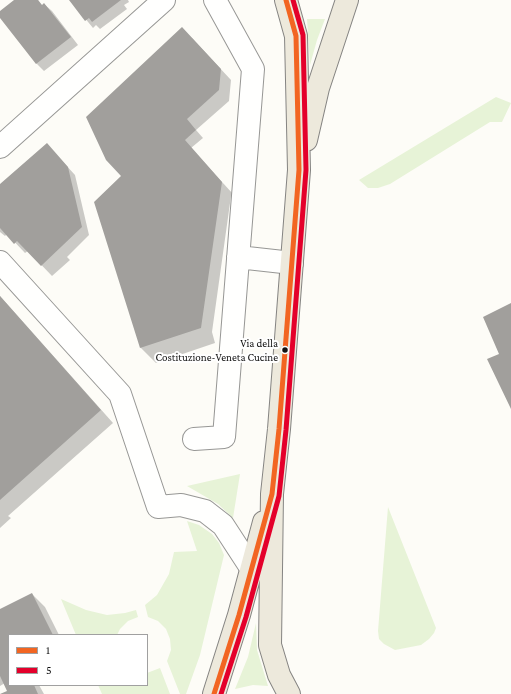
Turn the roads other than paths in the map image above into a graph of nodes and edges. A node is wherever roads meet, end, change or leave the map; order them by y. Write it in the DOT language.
graph roads {
  1 [pos="164,0"];
  2 [pos="216,0"];
  3 [pos="286,0"];
  4 [pos="347,0"];
  5 [pos="0,147"];
  6 [pos="299,170"];
  7 [pos="238,257"];
  8 [pos="0,262"];
  9 [pos="292,263"];
  10 [pos="194,439"];
  11 [pos="272,494"];
  12 [pos="251,568"];
  13 [pos="214,694"];
  14 [pos="289,694"];
  1 -- 5 [label="street"];
  2 -- 7 [label="street"];
  3 -- 6 [label="main road"];
  4 -- 6 [label="main road"];
  6 -- 9 [label="main road"];
  7 -- 9 [label="street"];
  7 -- 10 [label="street"];
  8 -- 12 [label="street"];
  9 -- 11 [label="main road"];
  11 -- 12 [label="main road"];
  11 -- 14 [label="main road"];
  12 -- 13 [label="main road"];
}
